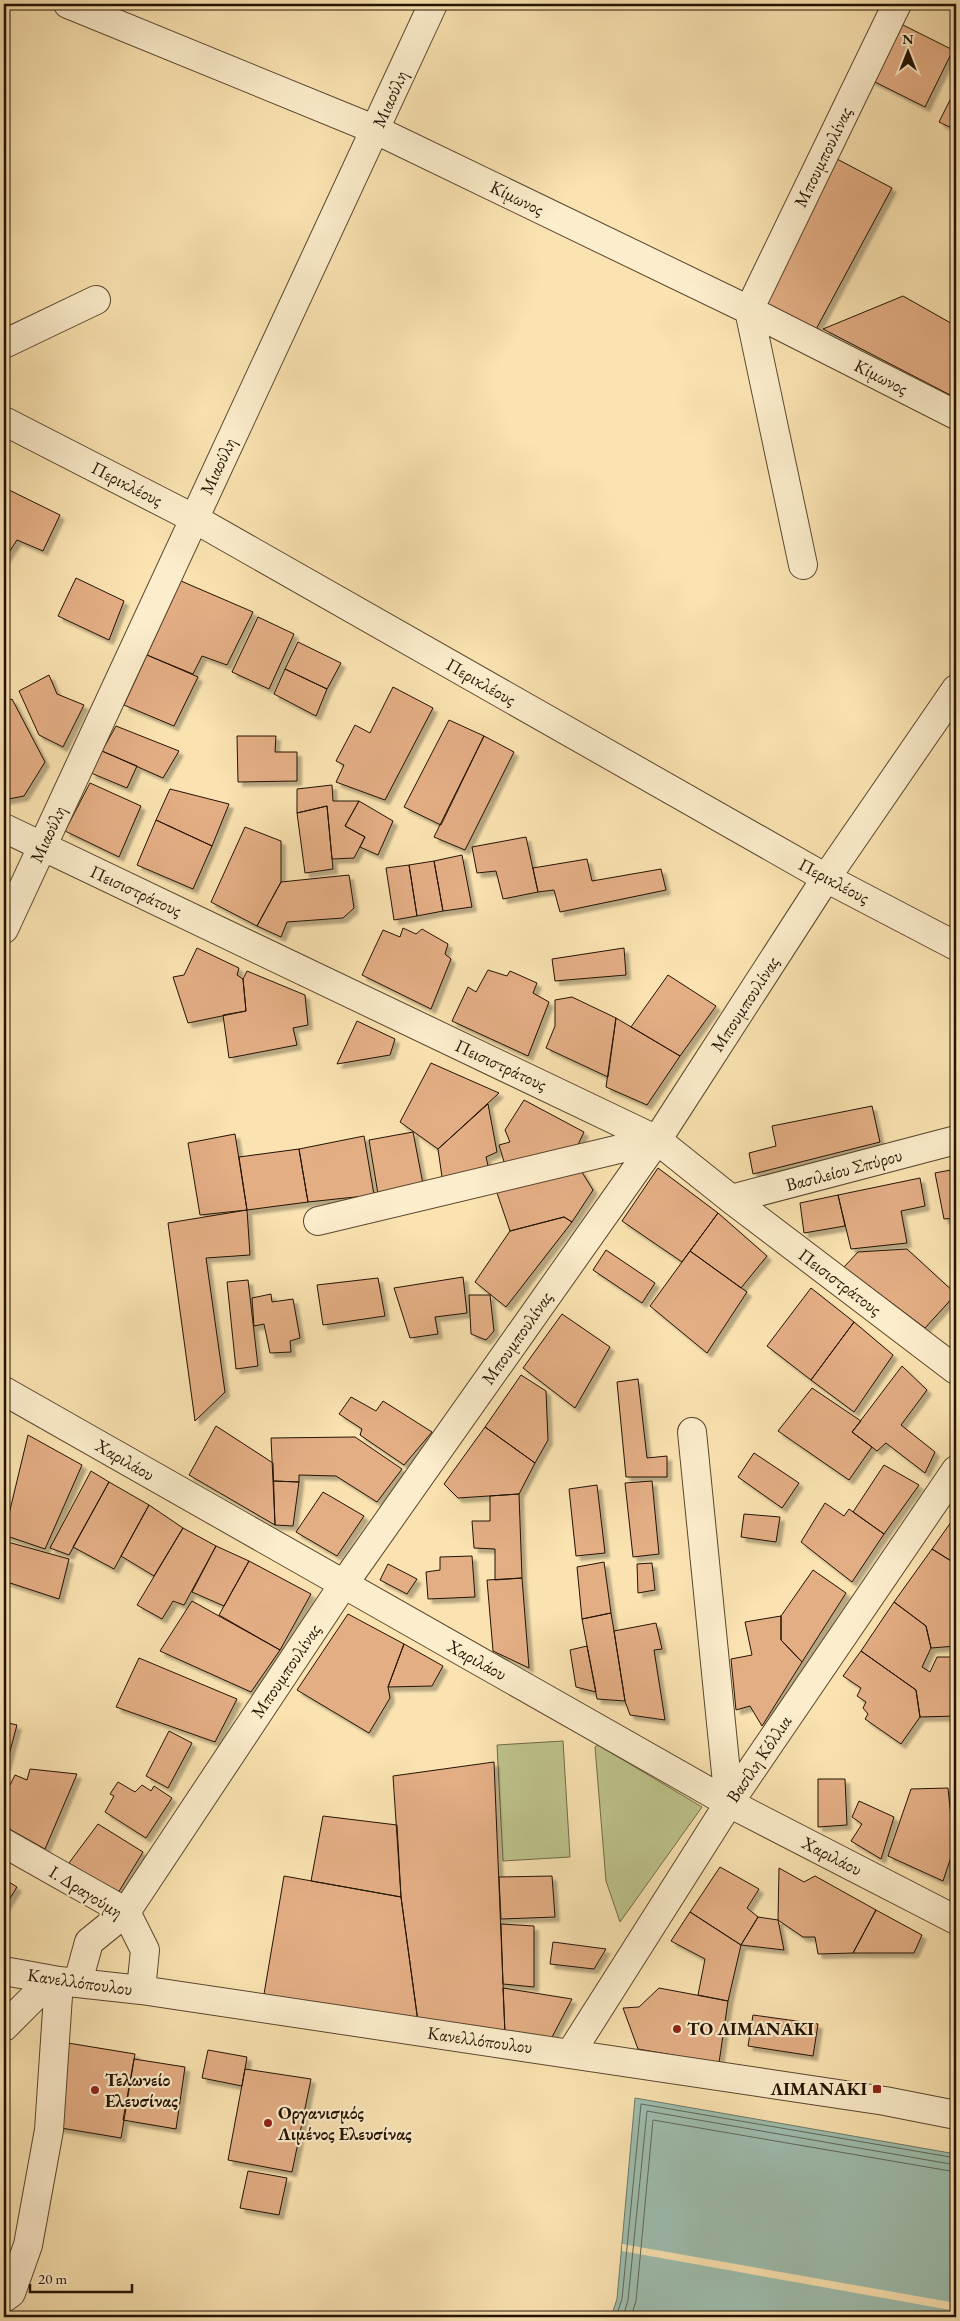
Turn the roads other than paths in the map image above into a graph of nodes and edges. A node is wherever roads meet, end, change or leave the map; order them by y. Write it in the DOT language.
graph roads {
  1 [pos="68,4"];
  2 [pos="434,4"];
  3 [pos="897,4"];
  4 [pos="376,130"];
  5 [pos="96,300"];
  6 [pos="750,310"];
  7 [pos="4,344"];
  8 [pos="956,415"];
  9 [pos="4,421"];
  10 [pos="193,518"];
  11 [pos="803,566"];
  12 [pos="956,689"];
  13 [pos="4,828"];
  14 [pos="42,846"];
  15 [pos="826,878"];
  16 [pos="4,929"];
  17 [pos="956,946"];
  18 [pos="657,1140"];
  19 [pos="956,1140"];
  20 [pos="731,1200"];
  21 [pos="318,1221"];
  22 [pos="956,1370"];
  23 [pos="4,1391"];
  24 [pos="692,1432"];
  25 [pos="956,1470"];
  26 [pos="343,1585"];
  27 [pos="729,1803"];
  28 [pos="4,1843"];
  29 [pos="954,1911"];
  30 [pos="126,1912"];
  31 [pos="4,1971"];
  32 [pos="68,1982"];
  33 [pos="141,1990"];
  34 [pos="4,2027"];
  35 [pos="570,2054"];
  36 [pos="956,2115"];
  37 [pos="4,2298"];
  1 -- 4 [label="street, Κίμωνος"];
  2 -- 4 [label="street, Μιαούλη"];
  3 -- 6 [label="street, Μπουμπουλίνας"];
  4 -- 6 [label="street, Κίμωνος"];
  4 -- 10 [label="street, Μιαούλη"];
  5 -- 7 [label="street"];
  6 -- 8 [label="street, Κίμωνος"];
  6 -- 11 [label="street"];
  9 -- 10 [label="street, Περικλέους"];
  10 -- 14 [label="street, Μιαούλη"];
  10 -- 15 [label="street, Περικλέους"];
  12 -- 15 [label="street, Μπουμπουλίνας"];
  13 -- 14 [label="street, Πεισιστράτους"];
  14 -- 16 [label="street, Μιαούλη"];
  14 -- 18 [label="street, Πεισιστράτους"];
  15 -- 17 [label="street, Περικλέους"];
  15 -- 18 [label="street, Μπουμπουλίνας"];
  18 -- 20 [label="street, Πεισιστράτους"];
  18 -- 21 [label="street"];
  18 -- 26 [label="street, Μπουμπουλίνας"];
  19 -- 20 [label="street, Βασιλείου Σπύρου"];
  20 -- 22 [label="street, Πεισιστράτους"];
  23 -- 26 [label="street, Χαριλάου"];
  24 -- 27 [label="street"];
  25 -- 27 [label="street, Βασίλη Κόλλια"];
  26 -- 27 [label="street, Χαριλάου"];
  26 -- 30 [label="street, Μπουμπουλίνας"];
  27 -- 29 [label="street, Χαριλάου"];
  27 -- 35 [label="street, Βασίλη Κόλλια"];
  28 -- 30 [label="street, Ι. Δραγούμη"];
  30 -- 32 [label="street, Μπουμπουλίνας"];
  30 -- 33 [label="street, Ι. Δραγούμη"];
  31 -- 32 [label="street, Κανελλόπουλου"];
  32 -- 33 [label="street, Κανελλόπουλου"];
  32 -- 34 [label="street"];
  32 -- 37 [label="street, Μπουμπουλίνας"];
  33 -- 35 [label="street, Κανελλόπουλου"];
  35 -- 36 [label="street, Κανελλόπουλου"];
}
